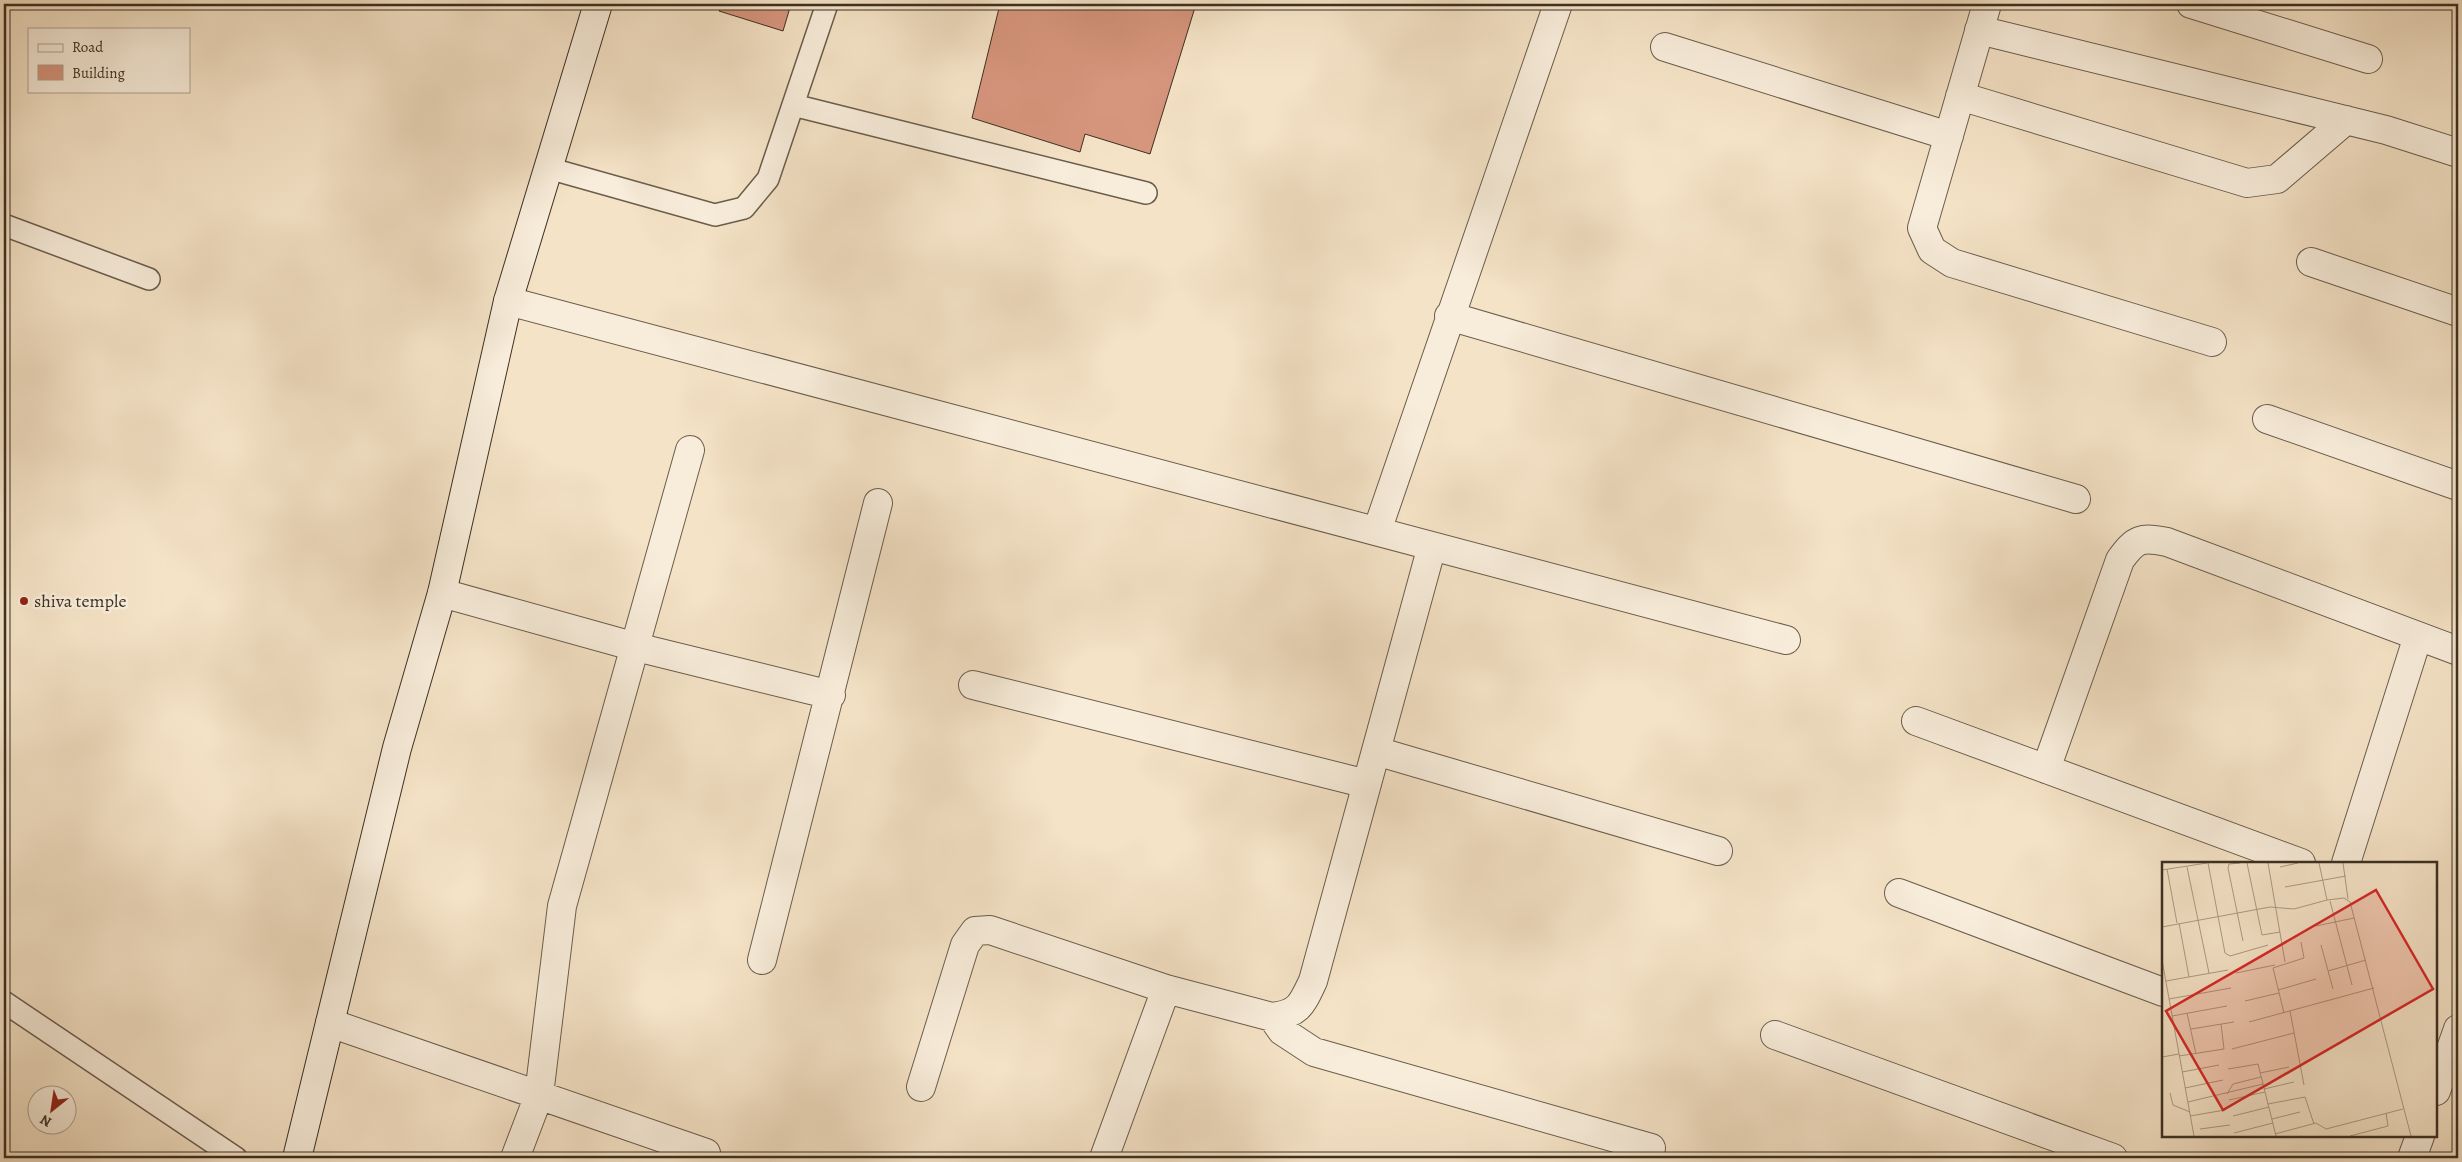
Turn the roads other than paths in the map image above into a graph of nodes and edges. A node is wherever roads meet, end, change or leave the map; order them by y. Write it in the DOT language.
graph roads {
  1 [pos="598,4"];
  2 [pos="827,4"];
  3 [pos="1558,4"];
  4 [pos="1987,4"];
  5 [pos="2191,4"];
  6 [pos="1979,30"];
  7 [pos="1665,47"];
  8 [pos="2368,58"];
  9 [pos="1960,96"];
  10 [pos="793,106"];
  11 [pos="2346,120"];
  12 [pos="1949,136"];
  13 [pos="2458,153"];
  14 [pos="548,168"];
  15 [pos="1146,193"];
  16 [pos="4,225"];
  17 [pos="2311,262"];
  18 [pos="149,279"];
  19 [pos="508,301"];
  20 [pos="2458,312"];
  21 [pos="1450,316"];
  22 [pos="2212,342"];
  23 [pos="2267,420"];
  24 [pos="690,450"];
  25 [pos="2458,486"];
  26 [pos="2076,499"];
  27 [pos="878,503"];
  28 [pos="1377,532"];
  29 [pos="1432,546"];
  30 [pos="442,593"];
  31 [pos="2418,636"];
  32 [pos="1786,640"];
  33 [pos="636,647"];
  34 [pos="2458,651"];
  35 [pos="973,686"];
  36 [pos="831,695"];
  37 [pos="1916,721"];
  38 [pos="1376,751"];
  39 [pos="2046,769"];
  40 [pos="1367,784"];
  41 [pos="1718,851"];
  42 [pos="2298,862"];
  43 [pos="2346,862"];
  44 [pos="1899,893"];
  45 [pos="762,960"];
  46 [pos="1166,989"];
  47 [pos="2162,992"];
  48 [pos="4,1002"];
  49 [pos="1272,1017"];
  50 [pos="330,1024"];
  51 [pos="2458,1029"];
  52 [pos="1775,1035"];
  53 [pos="921,1087"];
  54 [pos="2437,1088"];
  55 [pos="539,1095"];
  56 [pos="2420,1137"];
  57 [pos="1651,1148"];
  58 [pos="706,1153"];
  59 [pos="236,1158"];
  60 [pos="297,1158"];
  61 [pos="515,1158"];
  62 [pos="1104,1158"];
  63 [pos="2113,1158"];
  64 [pos="2412,1158"];
  1 -- 14 [label="street"];
  2 -- 10 [label="lane"];
  3 -- 21 [label="street"];
  4 -- 6 [label="street"];
  5 -- 8 [label="street"];
  6 -- 9 [label="street"];
  6 -- 11 [label="street"];
  7 -- 12 [label="street"];
  9 -- 11 [label="street"];
  9 -- 12 [label="street"];
  10 -- 14 [label="lane"];
  10 -- 15 [label="lane"];
  11 -- 13 [label="street"];
  12 -- 22 [label="street"];
  14 -- 19 [label="street"];
  16 -- 18 [label="lane"];
  17 -- 20 [label="street"];
  19 -- 28 [label="street"];
  19 -- 30 [label="street"];
  21 -- 26 [label="street"];
  21 -- 28 [label="street"];
  23 -- 25 [label="street"];
  24 -- 33 [label="street"];
  27 -- 36 [label="street"];
  28 -- 29 [label="street"];
  29 -- 32 [label="street"];
  29 -- 38 [label="street"];
  30 -- 33 [label="street"];
  30 -- 50 [label="street"];
  31 -- 34 [label="street"];
  31 -- 39 [label="street"];
  31 -- 43 [label="street"];
  33 -- 36 [label="street"];
  33 -- 55 [label="street"];
  35 -- 40 [label="street"];
  36 -- 45 [label="street"];
  37 -- 39 [label="street"];
  38 -- 40 [label="street"];
  38 -- 41 [label="street"];
  39 -- 42 [label="street"];
  40 -- 49 [label="street"];
  44 -- 47 [label="street"];
  46 -- 49 [label="street"];
  46 -- 53 [label="street"];
  46 -- 62 [label="street"];
  48 -- 59 [label="lane"];
  49 -- 57 [label="street"];
  50 -- 55 [label="street"];
  50 -- 60 [label="street"];
  51 -- 54 [label="street"];
  52 -- 63 [label="street"];
  55 -- 58 [label="street"];
  55 -- 61 [label="street"];
  56 -- 64 [label="street"];
}
